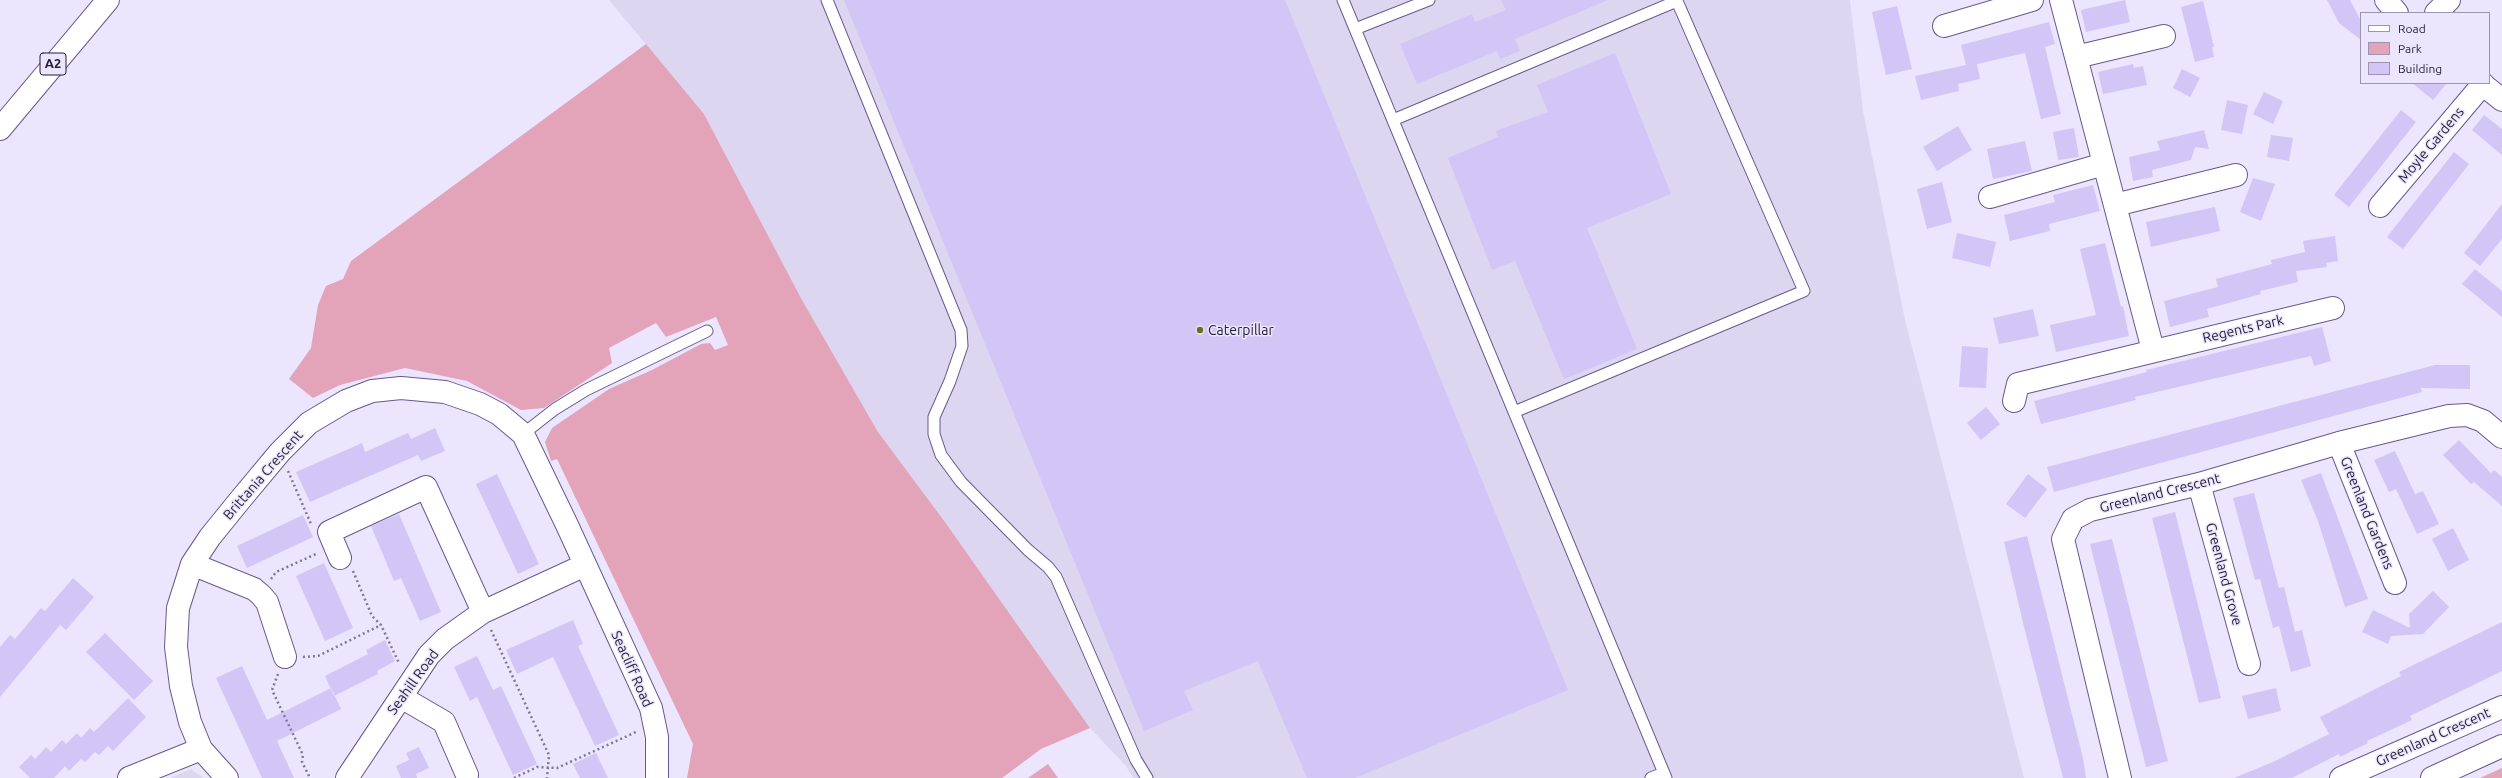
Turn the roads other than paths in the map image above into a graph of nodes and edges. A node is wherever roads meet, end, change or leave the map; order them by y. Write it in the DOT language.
graph roads {
  1 [pos="108,0"];
  2 [pos="827,0"];
  3 [pos="1343,0"];
  4 [pos="1429,0"];
  5 [pos="2032,0"];
  6 [pos="2061,0"];
  7 [pos="2386,0"];
  8 [pos="2449,0"];
  9 [pos="1678,1"];
  10 [pos="2396,12"];
  11 [pos="2437,12"];
  12 [pos="1944,26"];
  13 [pos="1355,29"];
  14 [pos="2164,36"];
  15 [pos="2076,57"];
  16 [pos="2482,84"];
  17 [pos="2502,100"];
  18 [pos="1393,120"];
  19 [pos="0,129"];
  20 [pos="2104,164"];
  21 [pos="2236,175"];
  22 [pos="1990,197"];
  23 [pos="2115,205"];
  24 [pos="2380,206"];
  25 [pos="2333,308"];
  26 [pos="707,332"];
  27 [pos="2153,350"];
  28 [pos="2014,401"];
  29 [pos="1514,412"];
  30 [pos="523,434"];
  31 [pos="2502,437"];
  32 [pos="2339,443"];
  33 [pos="2199,484"];
  34 [pos="335,545"];
  35 [pos="192,564"];
  36 [pos="585,565"];
  37 [pos="2394,583"];
  38 [pos="483,612"];
  39 [pos="285,657"];
  40 [pos="2249,664"];
  41 [pos="402,697"];
  42 [pos="2502,707"];
  43 [pos="2502,746"];
  44 [pos="201,749"];
  45 [pos="1665,775"];
  46 [pos="467,776"];
  47 [pos="130,778"];
  48 [pos="227,778"];
  49 [pos="347,778"];
  50 [pos="657,778"];
  51 [pos="1147,778"];
  52 [pos="1651,778"];
  53 [pos="2120,778"];
  54 [pos="2341,778"];
  55 [pos="2432,778"];
  1 -- 19 [label="street, A2"];
  2 -- 51 [label="lane"];
  3 -- 13 [label="lane"];
  4 -- 13 [label="lane"];
  5 -- 12 [label="street"];
  6 -- 15 [label="street"];
  7 -- 10 [label="street"];
  8 -- 11 [label="street"];
  9 -- 18 [label="lane"];
  9 -- 29 [label="lane"];
  13 -- 18 [label="lane"];
  14 -- 15 [label="street"];
  15 -- 20 [label="street"];
  16 -- 17 [label="street"];
  16 -- 24 [label="street, Moyle Gardens"];
  18 -- 29 [label="lane"];
  20 -- 22 [label="street"];
  20 -- 23 [label="street"];
  21 -- 23 [label="street"];
  23 -- 27 [label="street"];
  25 -- 27 [label="street, Regents Park"];
  26 -- 30 [label="lane"];
  27 -- 28 [label="street, Regents Park"];
  29 -- 45 [label="lane"];
  30 -- 35 [label="street, Brittania Crescent"];
  30 -- 36 [label="street, Brittania Crescent"];
  31 -- 32 [label="street, Greenland Crescent"];
  32 -- 33 [label="street, Greenland Crescent"];
  32 -- 37 [label="street, Greenland Gardens"];
  33 -- 40 [label="street, Greenland Grove"];
  33 -- 53 [label="street, Greenland Crescent"];
  34 -- 38 [label="street"];
  35 -- 39 [label="street"];
  35 -- 44 [label="street, Brittania Crescent"];
  36 -- 38 [label="street, Seahill Road"];
  36 -- 50 [label="street, Seacliff Road"];
  38 -- 41 [label="street, Seahill Road"];
  41 -- 46 [label="street"];
  41 -- 49 [label="street, Seahill Road"];
  42 -- 54 [label="street, Greenland Crescent"];
  43 -- 55 [label="street"];
  44 -- 47 [label="street"];
  44 -- 48 [label="street"];
  45 -- 52 [label="lane"];
}
